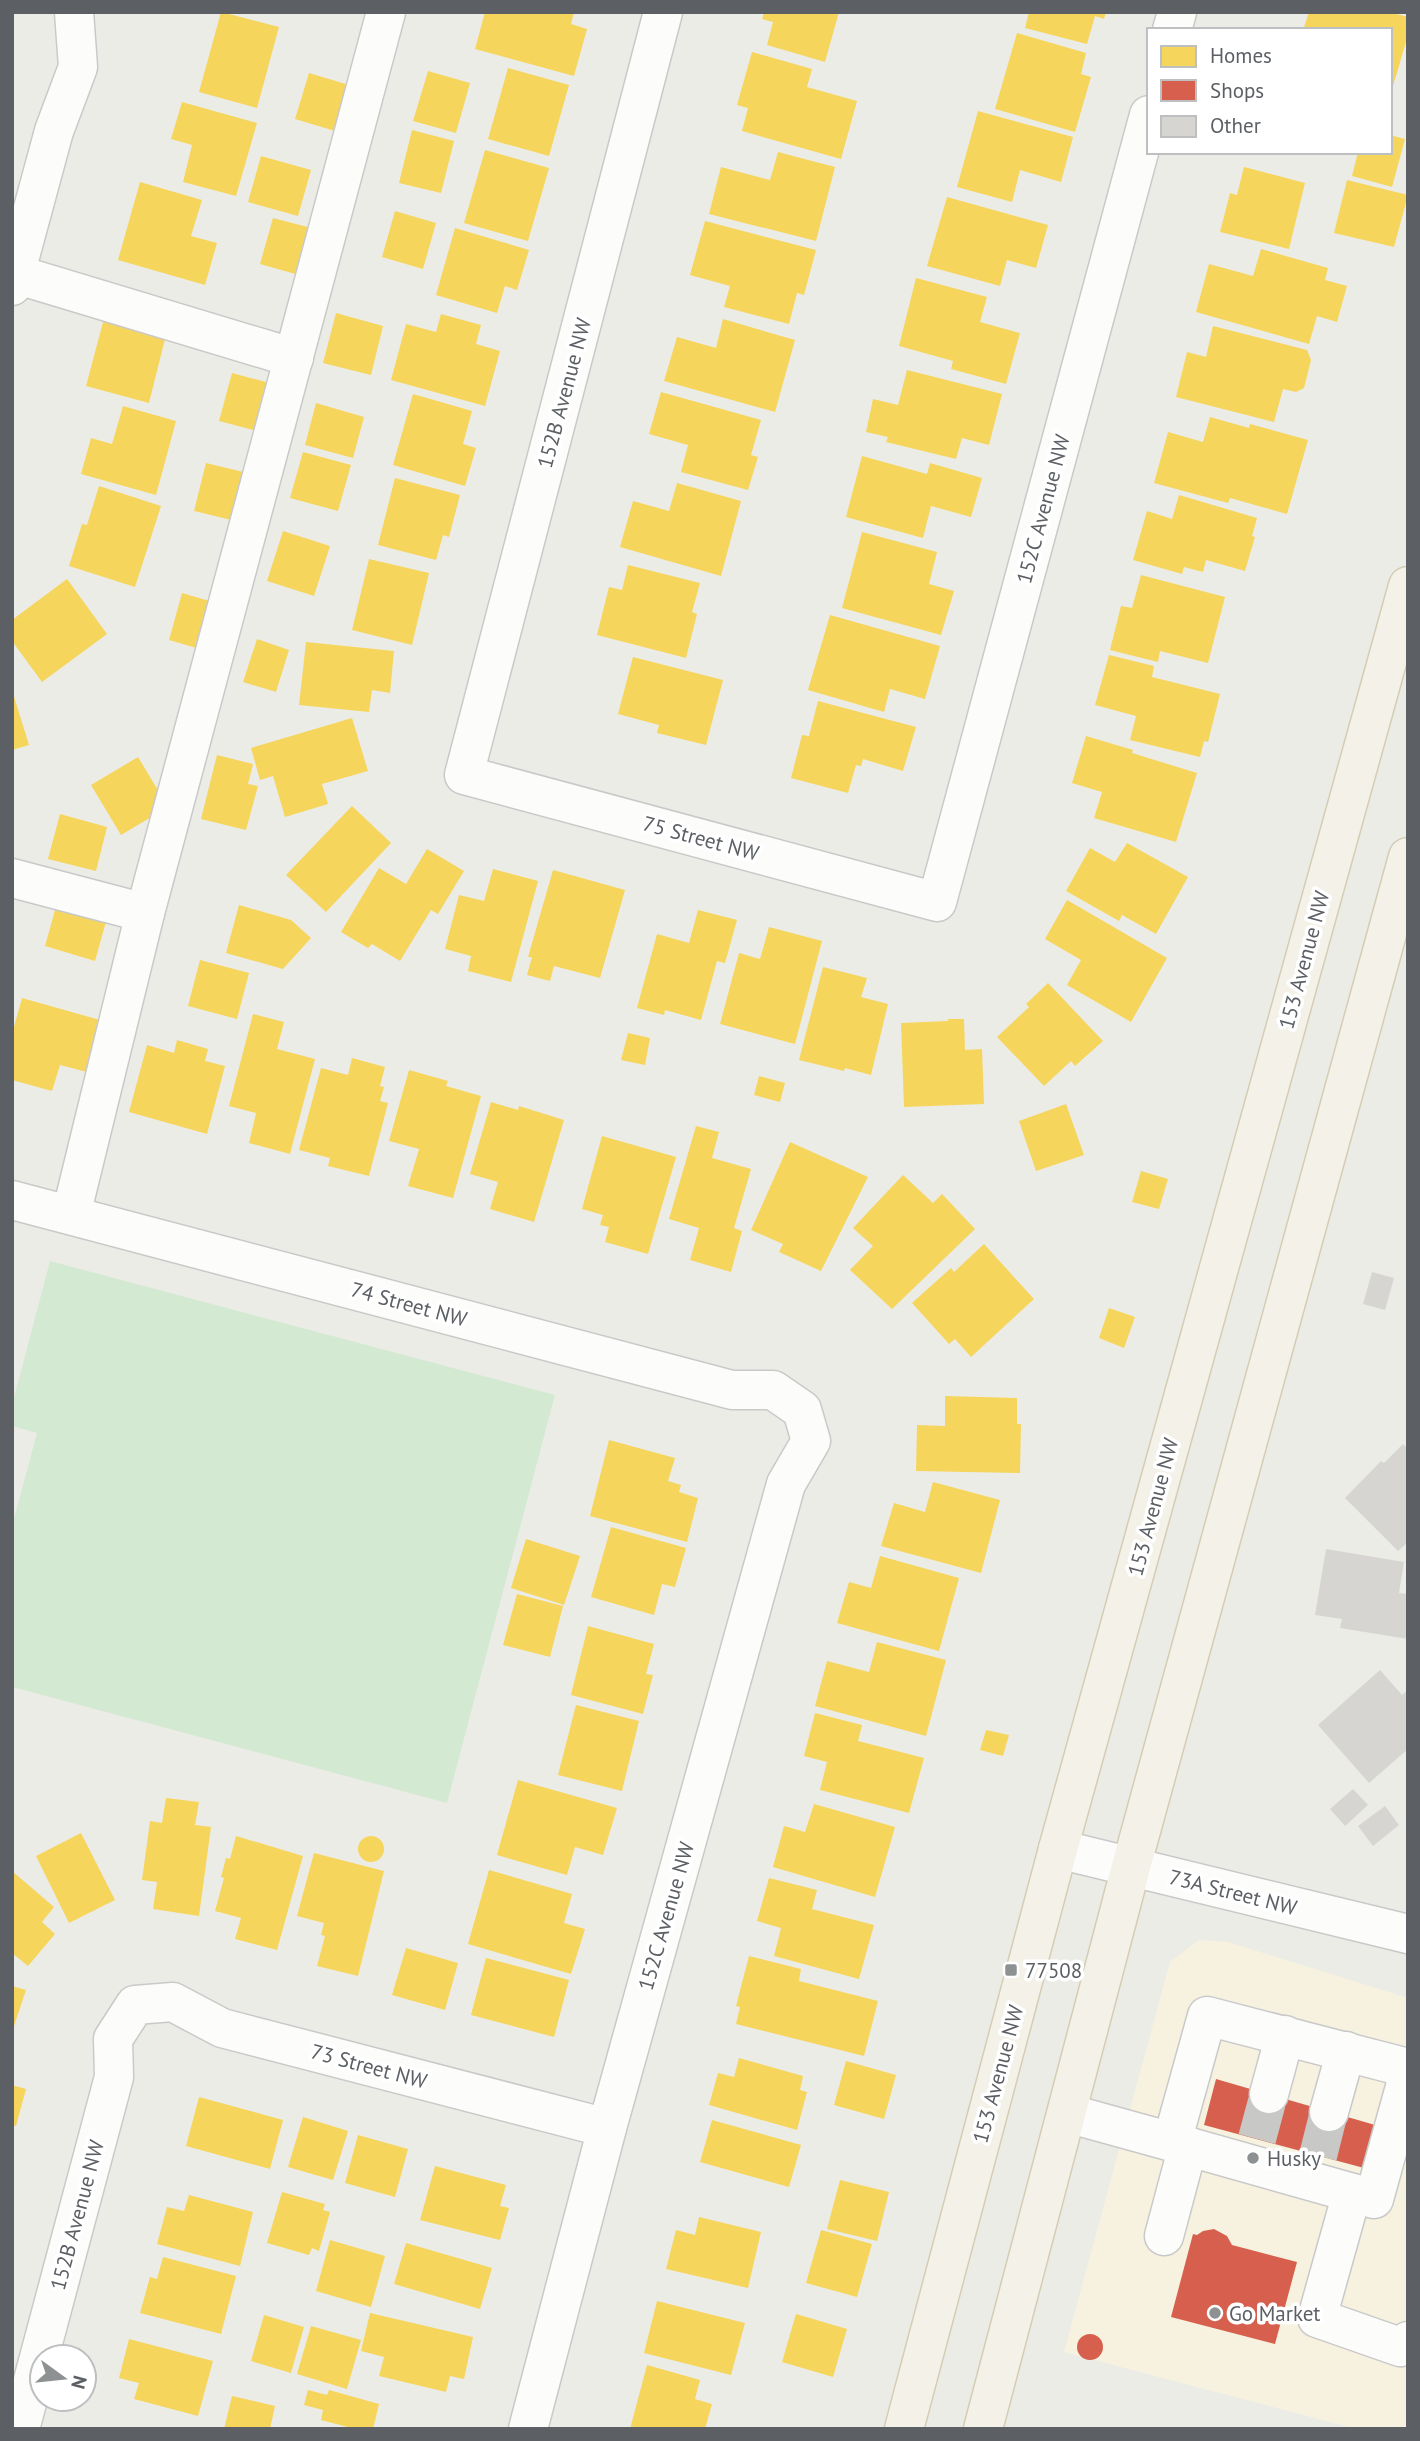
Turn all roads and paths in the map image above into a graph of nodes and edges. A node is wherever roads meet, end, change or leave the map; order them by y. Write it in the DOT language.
graph roads {
  1 [pos="74,12"];
  2 [pos="386,12"];
  3 [pos="663,12"];
  4 [pos="1147,123"];
  5 [pos="13,278"];
  6 [pos="294,358"];
  7 [pos="1408,586"];
  8 [pos="464,775"];
  9 [pos="1408,857"];
  10 [pos="12,878"];
  11 [pos="937,902"];
  12 [pos="145,914"];
  13 [pos="12,1199"];
  14 [pos="71,1215"];
  15 [pos="802,1410"];
  16 [pos="1058,1849"];
  17 [pos="1131,1867"];
  18 [pos="1408,1934"];
  19 [pos="135,2005"];
  20 [pos="1285,2035"];
  21 [pos="1346,2051"];
  22 [pos="1408,2067"];
  23 [pos="1408,2076"];
  24 [pos="1269,2094"];
  25 [pos="1329,2112"];
  26 [pos="1067,2113"];
  27 [pos="607,2128"];
  28 [pos="1180,2144"];
  29 [pos="1352,2193"];
  30 [pos="1164,2235"];
  31 [pos="1408,2341"];
  32 [pos="20,2429"];
  33 [pos="528,2429"];
  34 [pos="904,2429"];
  35 [pos="983,2429"];
  1 -- 5 [label="street"];
  2 -- 6 [label="street"];
  3 -- 8 [label="street, 152B Avenue NW"];
  4 -- 11 [label="street, 152C Avenue NW"];
  5 -- 6 [label="street"];
  6 -- 12 [label="street"];
  7 -- 16 [label="main road, 153 Avenue NW"];
  8 -- 11 [label="street, 75 Street NW"];
  9 -- 17 [label="main road"];
  10 -- 12 [label="street"];
  12 -- 14 [label="street"];
  13 -- 14 [label="street, 74 Street NW"];
  14 -- 15 [label="street, 74 Street NW"];
  15 -- 27 [label="street, 152C Avenue NW"];
  16 -- 17 [label="street, 73A Street NW"];
  16 -- 34 [label="main road, 153 Avenue NW"];
  17 -- 18 [label="street, 73A Street NW"];
  17 -- 26 [label="main road"];
  19 -- 27 [label="street, 73 Street NW"];
  19 -- 32 [label="street, 152B Avenue NW"];
  20 -- 21 [label="street"];
  20 -- 24 [label="street"];
  20 -- 28 [label="street"];
  21 -- 22 [label="street"];
  21 -- 25 [label="street"];
  23 -- 29 [label="street"];
  26 -- 28 [label="street"];
  26 -- 35 [label="main road"];
  27 -- 33 [label="street, 152C Avenue NW"];
  28 -- 29 [label="street"];
  28 -- 30 [label="street"];
  29 -- 31 [label="street"];
}
